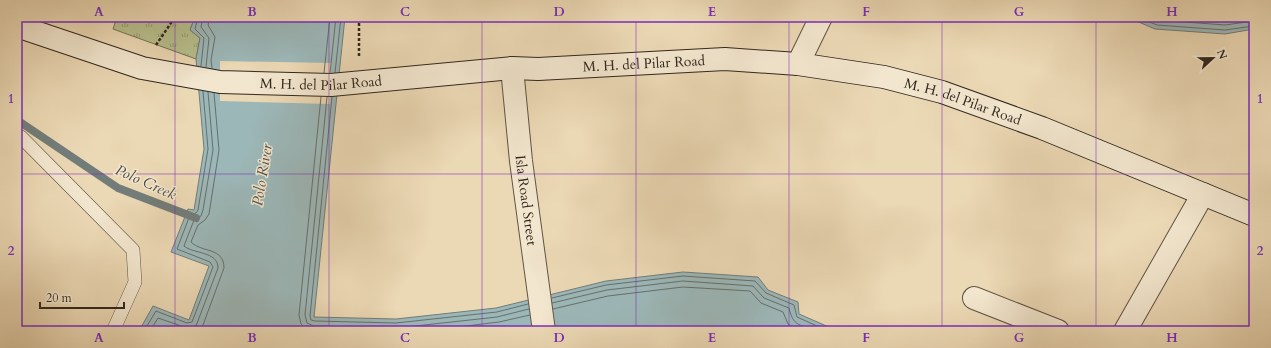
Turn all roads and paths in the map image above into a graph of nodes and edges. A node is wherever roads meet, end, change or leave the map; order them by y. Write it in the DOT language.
graph roads {
  1 [pos="175,17"];
  2 [pos="359,17"];
  3 [pos="820,17"];
  4 [pos="26,24"];
  5 [pos="798,64"];
  6 [pos="142,68"];
  7 [pos="512,68"];
  8 [pos="359,82"];
  9 [pos="21,137"];
  10 [pos="1203,194"];
  11 [pos="1254,215"];
  12 [pos="974,298"];
  13 [pos="113,331"];
  14 [pos="544,331"];
  15 [pos="1058,331"];
  16 [pos="1125,331"];
  1 -- 6 [label="path"];
  2 -- 8 [label="path"];
  3 -- 5 [label="main road"];
  4 -- 6 [label="main road, M. H. del Pilar Road"];
  5 -- 7 [label="main road, M. H. del Pilar Road"];
  5 -- 10 [label="main road, M. H. del Pilar Road"];
  6 -- 8 [label="main road, M. H. del Pilar Road"];
  7 -- 8 [label="main road, M. H. del Pilar Road"];
  7 -- 14 [label="main road, Isla Road Street"];
  9 -- 13 [label="lane"];
  10 -- 11 [label="main road, M. H. del Pilar Road"];
  10 -- 16 [label="main road"];
  12 -- 15 [label="main road"];
}
